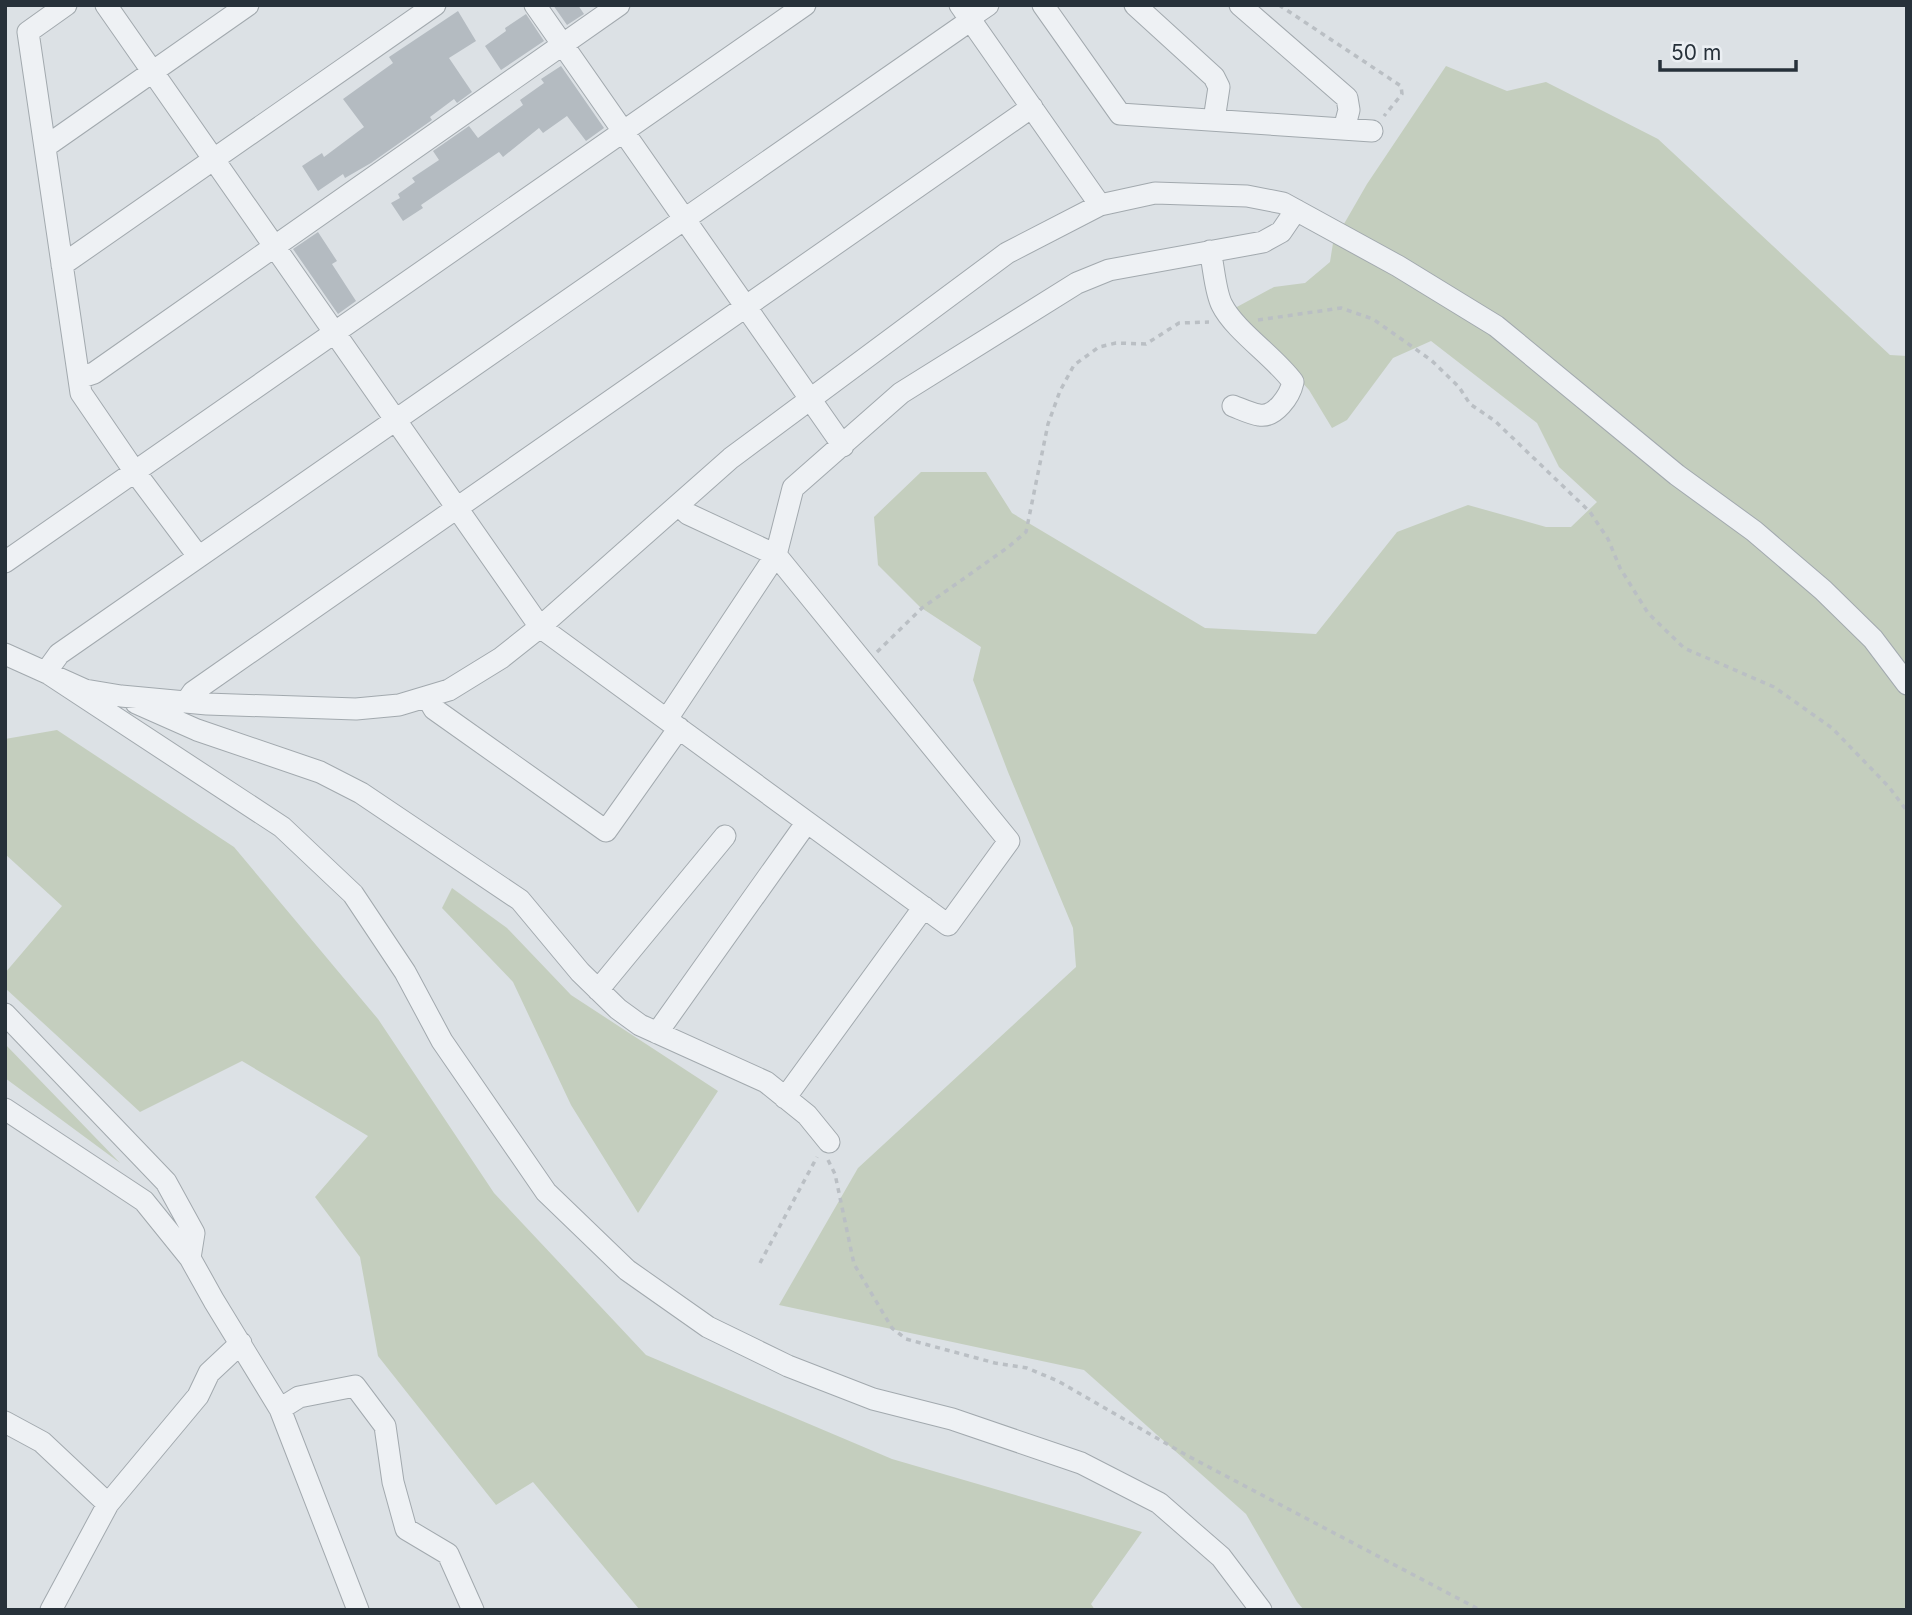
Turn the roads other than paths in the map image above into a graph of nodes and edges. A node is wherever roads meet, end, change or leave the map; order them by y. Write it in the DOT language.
graph roads {
  1 [pos="66,5"];
  2 [pos="106,5"];
  3 [pos="248,5"];
  4 [pos="435,5"];
  5 [pos="535,5"];
  6 [pos="620,5"];
  7 [pos="805,5"];
  8 [pos="988,5"];
  9 [pos="1044,5"];
  10 [pos="1135,5"];
  11 [pos="1240,5"];
  12 [pos="967,14"];
  13 [pos="563,45"];
  14 [pos="153,72"];
  15 [pos="1031,107"];
  16 [pos="1214,120"];
  17 [pos="1344,129"];
  18 [pos="1372,131"];
  19 [pos="623,132"];
  20 [pos="45,147"];
  21 [pos="214,159"];
  22 [pos="1100,205"];
  23 [pos="1296,210"];
  24 [pos="684,218"];
  25 [pos="274,246"];
  26 [pos="1210,251"];
  27 [pos="62,264"];
  28 [pos="745,305"];
  29 [pos="335,334"];
  30 [pos="79,378"];
  31 [pos="811,400"];
  32 [pos="1233,406"];
  33 [pos="395,419"];
  34 [pos="843,446"];
  35 [pos="135,472"];
  36 [pos="678,505"];
  37 [pos="456,506"];
  38 [pos="776,555"];
  39 [pos="198,556"];
  40 [pos="5,562"];
  41 [pos="540,627"];
  42 [pos="5,654"];
  43 [pos="46,672"];
  44 [pos="1907,684"];
  45 [pos="121,696"];
  46 [pos="427,696"];
  47 [pos="186,702"];
  48 [pos="673,724"];
  49 [pos="807,822"];
  50 [pos="724,835"];
  51 [pos="924,907"];
  52 [pos="598,990"];
  53 [pos="5,1014"];
  54 [pos="657,1032"];
  55 [pos="785,1098"];
  56 [pos="5,1109"];
  57 [pos="825,1144"];
  58 [pos="190,1258"];
  59 [pos="241,1343"];
  60 [pos="280,1409"];
  61 [pos="5,1422"];
  62 [pos="108,1504"];
  63 [pos="51,1610"];
  64 [pos="358,1610"];
  65 [pos="474,1610"];
  66 [pos="1261,1610"];
  1 -- 20 [label="street"];
  2 -- 14 [label="street"];
  3 -- 14 [label="street"];
  4 -- 21 [label="street"];
  5 -- 13 [label="street"];
  6 -- 13 [label="street"];
  7 -- 19 [label="street"];
  8 -- 12 [label="street"];
  9 -- 16 [label="street"];
  10 -- 16 [label="street"];
  11 -- 17 [label="street"];
  12 -- 15 [label="street"];
  12 -- 24 [label="street"];
  13 -- 19 [label="street"];
  13 -- 25 [label="street"];
  14 -- 20 [label="street"];
  14 -- 21 [label="street"];
  15 -- 22 [label="street"];
  15 -- 28 [label="street"];
  16 -- 17 [label="street"];
  17 -- 18 [label="street"];
  19 -- 24 [label="street"];
  19 -- 29 [label="street"];
  20 -- 27 [label="street"];
  21 -- 25 [label="street"];
  21 -- 27 [label="street"];
  22 -- 23 [label="street"];
  22 -- 31 [label="street"];
  23 -- 26 [label="street"];
  23 -- 44 [label="street"];
  24 -- 28 [label="street"];
  24 -- 33 [label="street"];
  25 -- 29 [label="street"];
  25 -- 30 [label="street"];
  26 -- 32 [label="street"];
  26 -- 34 [label="street"];
  27 -- 30 [label="street"];
  28 -- 31 [label="street"];
  28 -- 37 [label="street"];
  29 -- 33 [label="street"];
  29 -- 35 [label="street"];
  30 -- 35 [label="street"];
  31 -- 34 [label="street"];
  31 -- 36 [label="street"];
  33 -- 37 [label="street"];
  33 -- 39 [label="street"];
  34 -- 38 [label="street"];
  35 -- 39 [label="street"];
  35 -- 40 [label="street"];
  36 -- 38 [label="street"];
  36 -- 41 [label="street"];
  37 -- 41 [label="street"];
  37 -- 47 [label="street"];
  38 -- 48 [label="street"];
  38 -- 51 [label="street"];
  39 -- 43 [label="street"];
  41 -- 46 [label="street"];
  41 -- 48 [label="street"];
  42 -- 43 [label="street"];
  43 -- 45 [label="street"];
  43 -- 66 [label="street"];
  45 -- 47 [label="street"];
  45 -- 52 [label="street"];
  46 -- 47 [label="street"];
  46 -- 48 [label="street"];
  48 -- 49 [label="street"];
  49 -- 51 [label="street"];
  49 -- 54 [label="street"];
  50 -- 52 [label="street"];
  51 -- 55 [label="street"];
  52 -- 54 [label="street"];
  53 -- 58 [label="street"];
  54 -- 55 [label="street"];
  55 -- 57 [label="street"];
  56 -- 58 [label="street"];
  58 -- 59 [label="street"];
  59 -- 60 [label="street"];
  59 -- 62 [label="street"];
  60 -- 64 [label="street"];
  60 -- 65 [label="street"];
  61 -- 62 [label="street"];
  62 -- 63 [label="street"];
}
